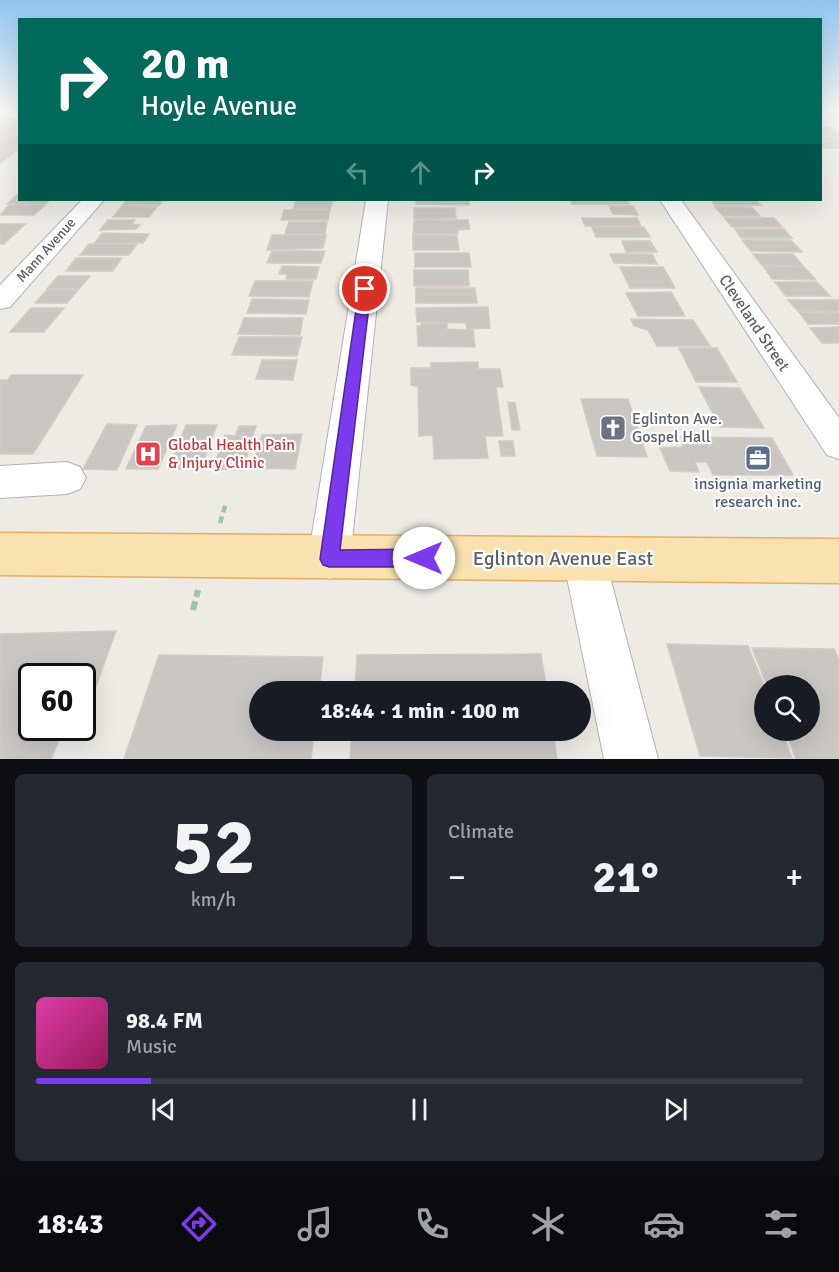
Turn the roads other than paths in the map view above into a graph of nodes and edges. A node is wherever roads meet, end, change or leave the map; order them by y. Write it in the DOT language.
graph roads {
  1 [pos="92,201"];
  2 [pos="377,201"];
  3 [pos="672,201"];
  4 [pos="0,301"];
  5 [pos="839,446"];
  6 [pos="67,478"];
  7 [pos="0,482"];
  8 [pos="0,554"];
  9 [pos="584,558"];
  10 [pos="329,559"];
  11 [pos="839,561"];
  12 [pos="631,759"];
  1 -- 4 [label="street, Mann Avenue"];
  2 -- 10 [label="street"];
  3 -- 5 [label="street, Cleveland Street"];
  6 -- 7 [label="street"];
  8 -- 10 [label="main road, Eglinton Avenue East"];
  9 -- 10 [label="main road, Eglinton Avenue East"];
  9 -- 11 [label="main road, Eglinton Avenue East"];
  9 -- 12 [label="street"];
}
